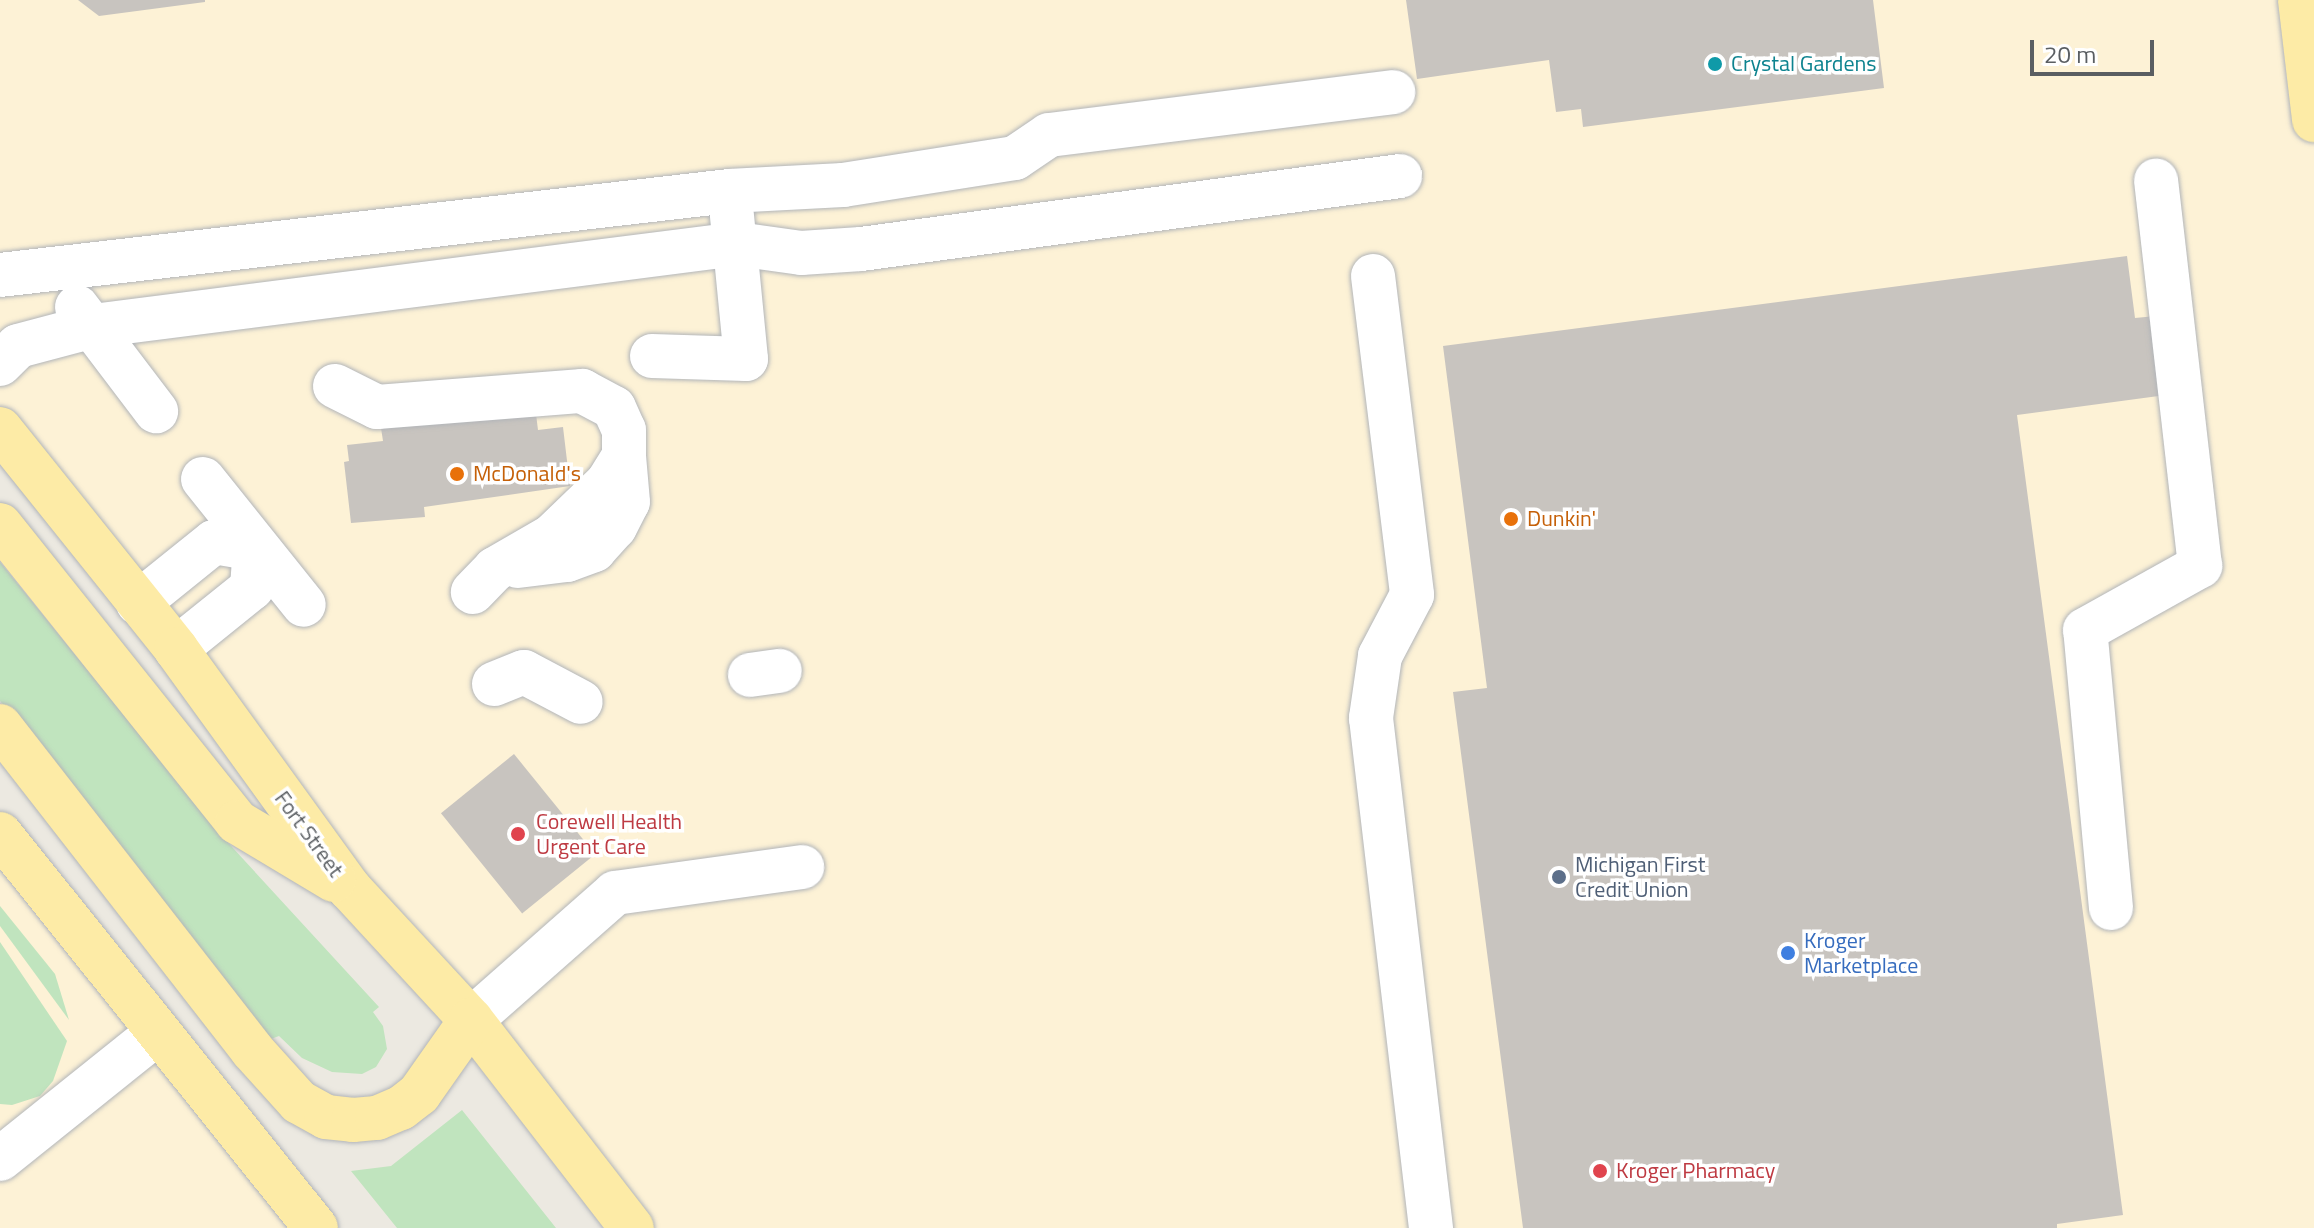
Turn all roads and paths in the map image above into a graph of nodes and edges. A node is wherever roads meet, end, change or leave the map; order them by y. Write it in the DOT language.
graph roads {
  1 [pos="2300,0"];
  2 [pos="1393,92"];
  3 [pos="2314,120"];
  4 [pos="1400,176"];
  5 [pos="899,177"];
  6 [pos="2156,180"];
  7 [pos="729,191"];
  8 [pos="908,242"];
  9 [pos="737,244"];
  10 [pos="49,270"];
  11 [pos="0,275"];
  12 [pos="1373,276"];
  13 [pos="93,326"];
  14 [pos="652,356"];
  15 [pos="0,364"];
  16 [pos="335,386"];
  17 [pos="156,411"];
  18 [pos="0,429"];
  19 [pos="203,479"];
  20 [pos="0,525"];
  21 [pos="255,549"];
  22 [pos="484,580"];
  23 [pos="138,603"];
  24 [pos="304,605"];
  25 [pos="176,649"];
  26 [pos="494,684"];
  27 [pos="581,702"];
  28 [pos="0,726"];
  29 [pos="0,834"];
  30 [pos="802,867"];
  31 [pos="350,889"];
  32 [pos="2111,908"];
  33 [pos="471,1020"];
  34 [pos="156,1034"];
  35 [pos="0,1159"];
  36 [pos="316,1228"];
  37 [pos="632,1228"];
  38 [pos="1431,1228"];
  1 -- 3 [label="main road"];
  2 -- 5 [label="lane"];
  4 -- 8 [label="lane"];
  5 -- 7 [label="lane"];
  5 -- 8 [label="lane"];
  6 -- 32 [label="lane"];
  7 -- 9 [label="lane"];
  7 -- 10 [label="lane"];
  8 -- 9 [label="lane"];
  9 -- 13 [label="lane"];
  9 -- 14 [label="lane"];
  10 -- 11 [label="lane"];
  10 -- 13 [label="lane"];
  12 -- 38 [label="lane"];
  13 -- 15 [label="lane"];
  13 -- 17 [label="lane"];
  16 -- 22 [label="lane"];
  18 -- 23 [label="main road, Fort Street"];
  19 -- 21 [label="lane"];
  20 -- 31 [label="main road"];
  21 -- 23 [label="lane"];
  21 -- 24 [label="lane"];
  21 -- 25 [label="lane"];
  23 -- 25 [label="main road, Fort Street"];
  25 -- 31 [label="main road, Fort Street"];
  26 -- 27 [label="lane"];
  28 -- 33 [label="main road"];
  29 -- 34 [label="main road"];
  30 -- 33 [label="lane"];
  31 -- 33 [label="main road, Fort Street"];
  33 -- 37 [label="main road, Fort Street"];
  34 -- 35 [label="lane"];
  34 -- 36 [label="main road"];
}
